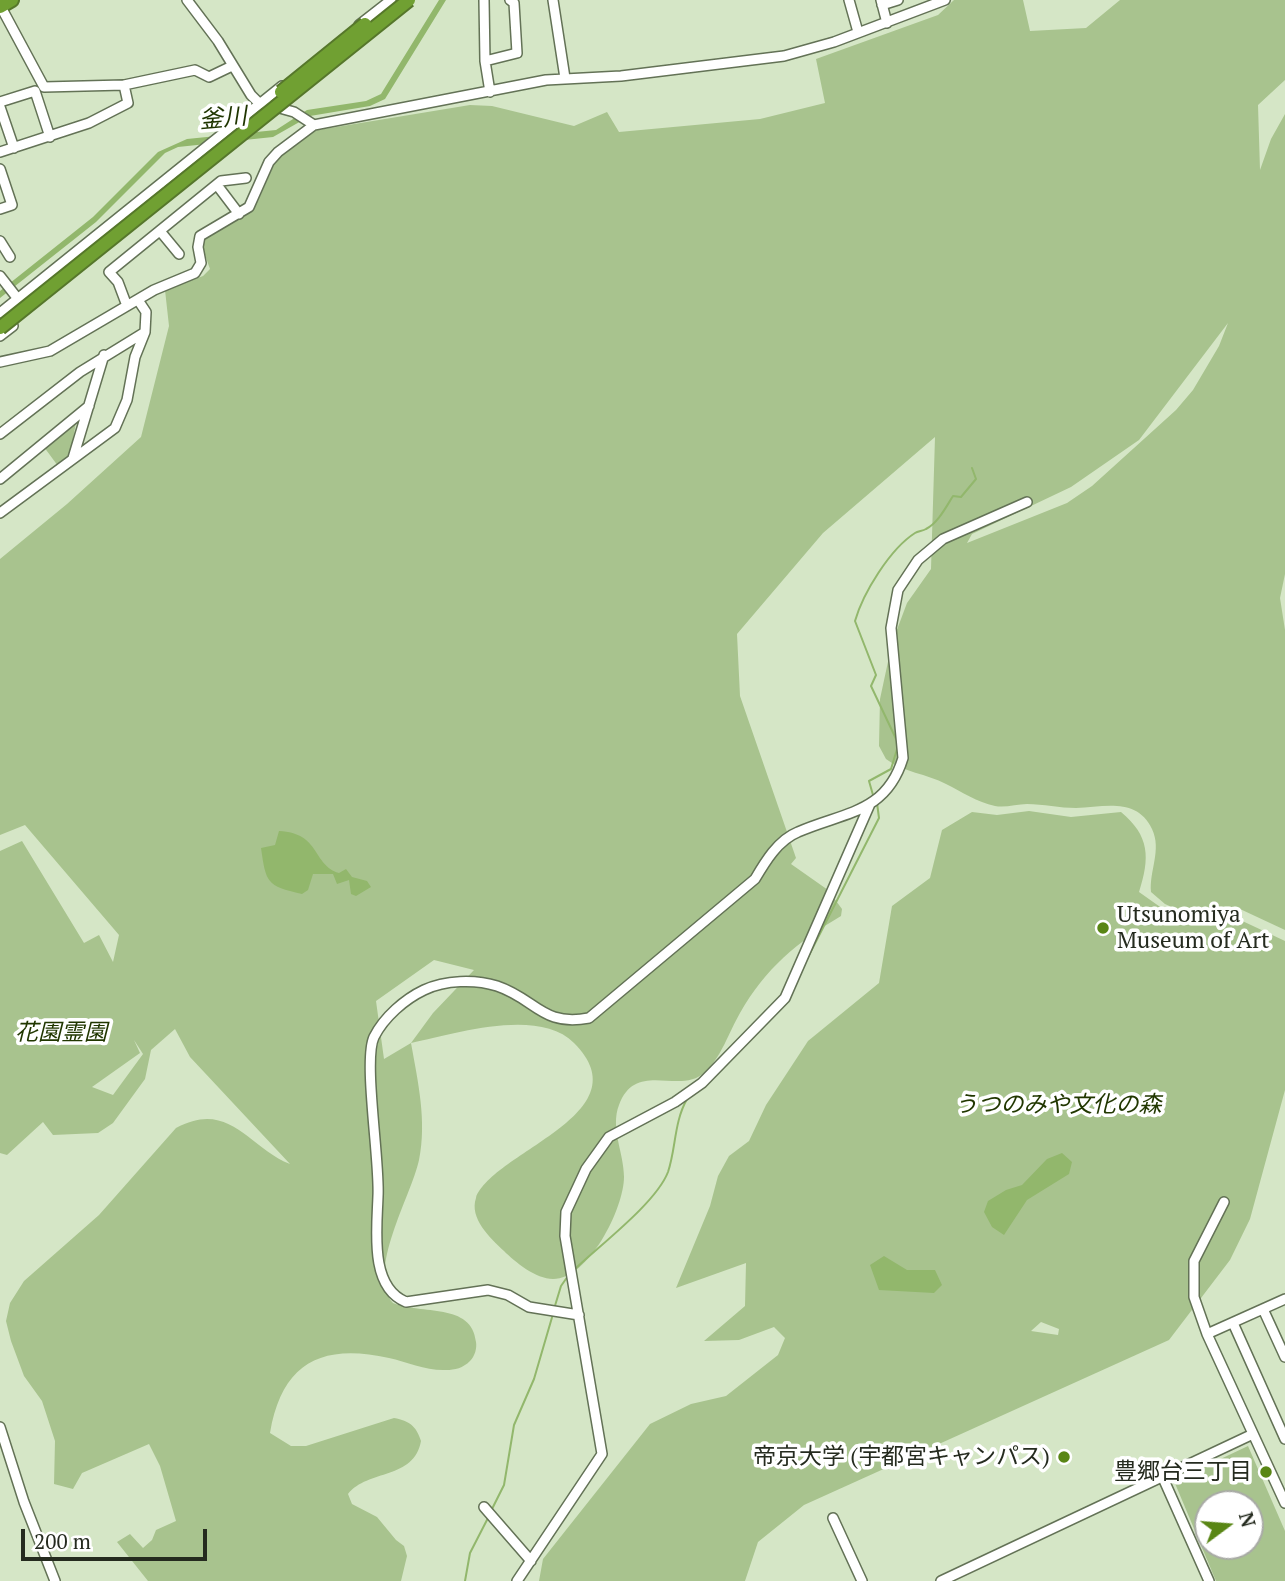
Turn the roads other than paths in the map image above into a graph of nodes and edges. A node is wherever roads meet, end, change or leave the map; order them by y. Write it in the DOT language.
graph roads {
  1 [pos="12,0"];
  2 [pos="187,0"];
  3 [pos="393,0"];
  4 [pos="409,0"];
  5 [pos="418,0"];
  6 [pos="484,0"];
  7 [pos="510,0"];
  8 [pos="553,0"];
  9 [pos="849,0"];
  10 [pos="898,0"];
  11 [pos="945,0"];
  12 [pos="881,2"];
  13 [pos="0,7"];
  14 [pos="887,23"];
  15 [pos="858,32"];
  16 [pos="485,61"];
  17 [pos="232,66"];
  18 [pos="565,78"];
  19 [pos="124,85"];
  20 [pos="490,92"];
  21 [pos="262,103"];
  22 [pos="0,104"];
  23 [pos="281,108"];
  24 [pos="311,123"];
  25 [pos="50,137"];
  26 [pos="14,148"];
  27 [pos="0,152"];
  28 [pos="0,169"];
  29 [pos="246,178"];
  30 [pos="217,185"];
  31 [pos="0,209"];
  32 [pos="239,215"];
  33 [pos="160,230"];
  34 [pos="0,242"];
  35 [pos="179,254"];
  36 [pos="10,257"];
  37 [pos="0,276"];
  38 [pos="18,299"];
  39 [pos="138,300"];
  40 [pos="127,306"];
  41 [pos="0,315"];
  42 [pos="0,328"];
  43 [pos="145,332"];
  44 [pos="0,336"];
  45 [pos="104,355"];
  46 [pos="0,362"];
  47 [pos="89,406"];
  48 [pos="0,434"];
  49 [pos="73,459"];
  50 [pos="0,479"];
  51 [pos="1027,502"];
  52 [pos="0,513"];
  53 [pos="870,804"];
  54 [pos="1224,1202"];
  55 [pos="1285,1299"];
  56 [pos="1263,1309"];
  57 [pos="579,1315"];
  58 [pos="1233,1323"];
  59 [pos="1207,1334"];
  60 [pos="1285,1357"];
  61 [pos="1285,1408"];
  62 [pos="1273,1413"];
  63 [pos="0,1427"];
  64 [pos="1253,1434"];
  65 [pos="1285,1439"];
  66 [pos="1163,1478"];
  67 [pos="1285,1503"];
  68 [pos="484,1507"];
  69 [pos="833,1518"];
  70 [pos="531,1560"];
  71 [pos="55,1581"];
  72 [pos="517,1581"];
  73 [pos="862,1581"];
  74 [pos="941,1581"];
  75 [pos="1209,1581"];
  1 -- 13 [label="highway"];
  2 -- 17 [label="street"];
  3 -- 21 [label="street"];
  3 -- 41 [label="highway, bridge"];
  4 -- 42 [label="highway, bridge"];
  5 -- 23 [label="street"];
  6 -- 16 [label="street"];
  7 -- 16 [label="street"];
  8 -- 18 [label="street"];
  9 -- 15 [label="street"];
  10 -- 12 [label="street"];
  11 -- 14 [label="street"];
  12 -- 14 [label="street"];
  13 -- 19 [label="street"];
  14 -- 15 [label="street"];
  15 -- 18 [label="street"];
  16 -- 20 [label="street"];
  17 -- 19 [label="street"];
  17 -- 21 [label="street"];
  18 -- 20 [label="street"];
  19 -- 25 [label="street"];
  20 -- 24 [label="street"];
  21 -- 23 [label="street"];
  21 -- 38 [label="street"];
  22 -- 25 [label="street"];
  22 -- 26 [label="street"];
  23 -- 24 [label="street"];
  23 -- 44 [label="street"];
  24 -- 32 [label="street"];
  25 -- 26 [label="street"];
  26 -- 27 [label="street"];
  28 -- 31 [label="street"];
  29 -- 30 [label="street"];
  30 -- 32 [label="street"];
  30 -- 33 [label="street"];
  32 -- 39 [label="street"];
  33 -- 35 [label="street"];
  33 -- 40 [label="street"];
  34 -- 36 [label="street"];
  37 -- 38 [label="street"];
  38 -- 41 [label="street"];
  39 -- 40 [label="street"];
  39 -- 43 [label="street"];
  40 -- 46 [label="street"];
  43 -- 45 [label="street"];
  43 -- 49 [label="street"];
  45 -- 47 [label="street"];
  45 -- 48 [label="street"];
  47 -- 49 [label="street"];
  47 -- 50 [label="street"];
  49 -- 52 [label="street"];
  51 -- 53 [label="street"];
  53 -- 57 [label="street"];
  53 -- 57 [label="street"];
  54 -- 59 [label="street"];
  55 -- 56 [label="street"];
  56 -- 58 [label="street"];
  56 -- 60 [label="street"];
  57 -- 70 [label="street"];
  58 -- 59 [label="street"];
  58 -- 62 [label="street"];
  59 -- 64 [label="street"];
  61 -- 62 [label="street"];
  62 -- 65 [label="street"];
  63 -- 71 [label="street"];
  64 -- 66 [label="street"];
  64 -- 67 [label="street"];
  66 -- 74 [label="street"];
  66 -- 75 [label="street"];
  68 -- 70 [label="street"];
  69 -- 73 [label="street"];
  70 -- 72 [label="street"];
}
